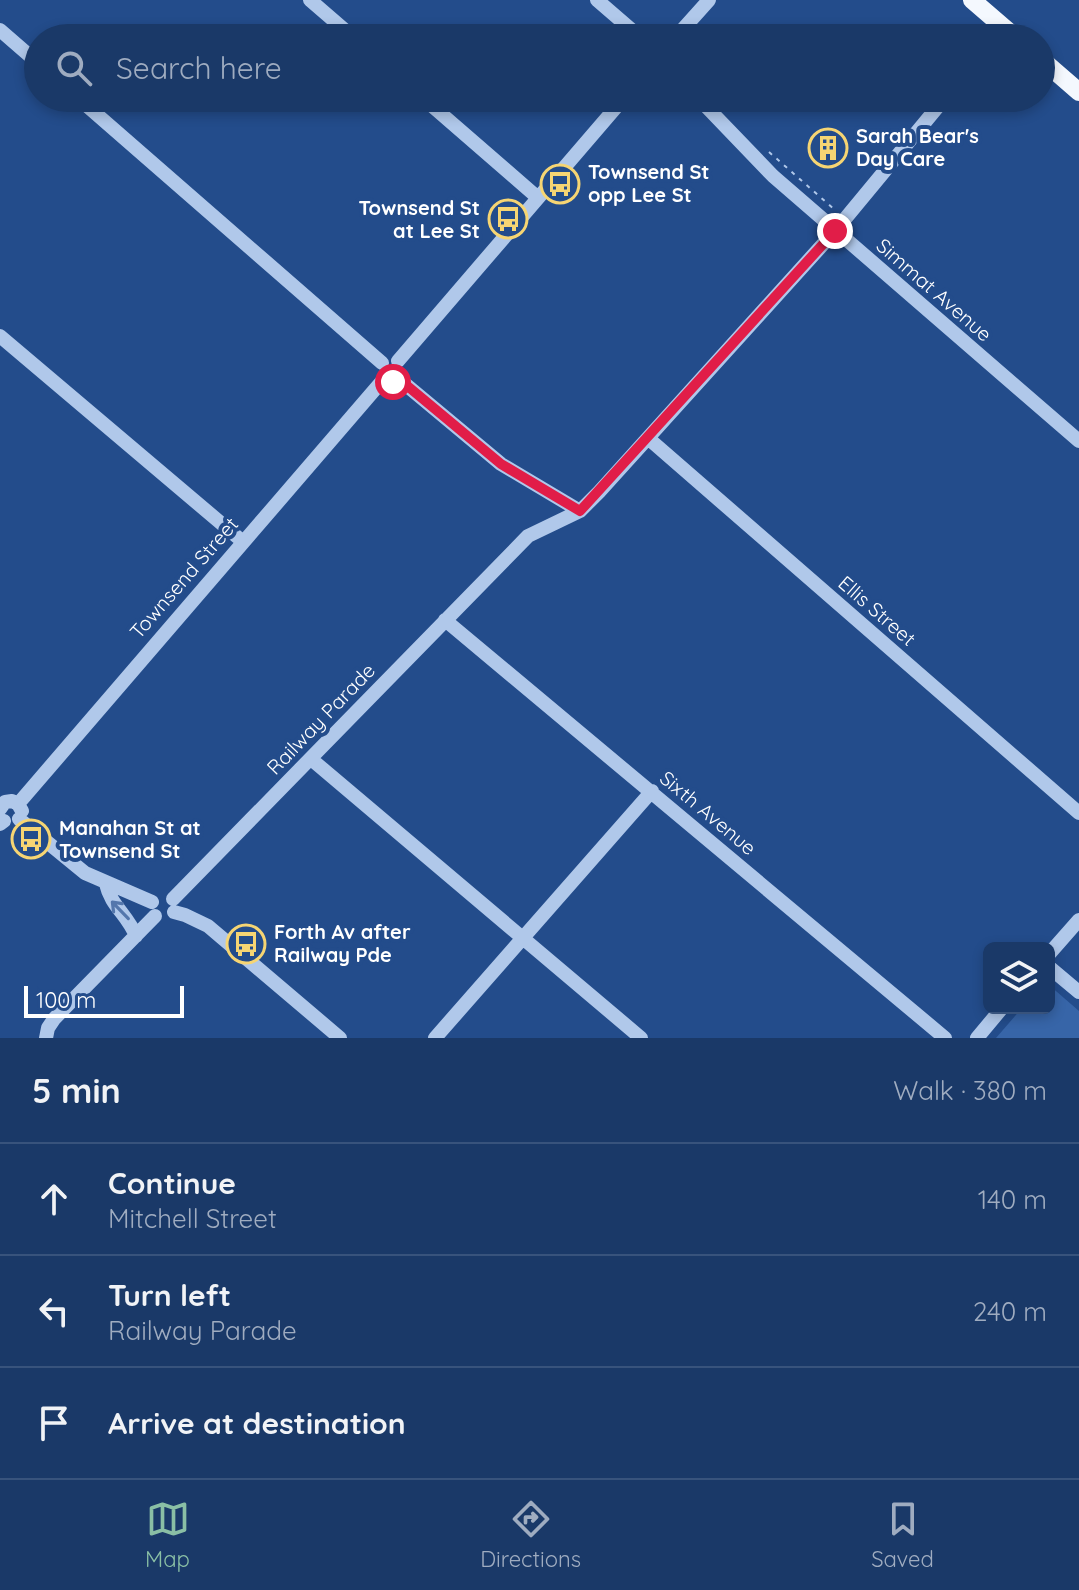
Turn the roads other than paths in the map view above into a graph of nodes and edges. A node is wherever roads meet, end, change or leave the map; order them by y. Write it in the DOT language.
graph roads {
  1 [pos="310,0"];
  2 [pos="597,0"];
  3 [pos="709,0"];
  4 [pos="972,0"];
  5 [pos="338,24"];
  6 [pos="625,24"];
  7 [pos="688,24"];
  8 [pos="995,24"];
  9 [pos="0,30"];
  10 [pos="24,51"];
  11 [pos="1055,69"];
  12 [pos="1076,84"];
  13 [pos="94,112"];
  14 [pos="439,112"];
  15 [pos="612,112"];
  16 [pos="711,112"];
  17 [pos="933,112"];
  18 [pos="537,197"];
  19 [pos="835,231"];
  20 [pos="0,336"];
  21 [pos="398,361"];
  22 [pos="382,363"];
  23 [pos="399,379"];
  24 [pos="383,380"];
  25 [pos="649,439"];
  26 [pos="1079,441"];
  27 [pos="580,511"];
  28 [pos="242,541"];
  29 [pos="445,620"];
  30 [pos="311,759"];
  31 [pos="652,791"];
  32 [pos="19,812"];
  33 [pos="1,813"];
  34 [pos="1079,813"];
  35 [pos="106,884"];
  36 [pos="174,906"];
  37 [pos="153,909"];
  38 [pos="1079,920"];
  39 [pos="136,936"];
  40 [pos="523,939"];
  41 [pos="1055,947"];
  42 [pos="1055,972"];
  43 [pos="1079,992"];
  44 [pos="997,1014"];
  45 [pos="46,1035"];
  46 [pos="340,1038"];
  47 [pos="435,1038"];
  48 [pos="641,1038"];
  49 [pos="945,1038"];
  50 [pos="977,1038"];
  1 -- 5 [label="street"];
  2 -- 6 [label="street"];
  3 -- 7 [label="street"];
  4 -- 8 [label="main road"];
  9 -- 10 [label="street"];
  11 -- 12 [label="main road"];
  13 -- 22 [label="street"];
  14 -- 18 [label="street"];
  15 -- 18 [label="street"];
  16 -- 19 [label="street, Simmat Avenue"];
  17 -- 19 [label="street, Railway Parade"];
  18 -- 21 [label="street"];
  19 -- 25 [label="street, Railway Parade"];
  19 -- 26 [label="street, Simmat Avenue"];
  20 -- 28 [label="street"];
  21 -- 22 [label="street"];
  21 -- 23 [label="street"];
  22 -- 24 [label="street"];
  23 -- 24 [label="street"];
  23 -- 27 [label="street"];
  24 -- 28 [label="street, Townsend Street"];
  25 -- 27 [label="street, Railway Parade"];
  25 -- 34 [label="street, Ellis Street"];
  27 -- 29 [label="street, Railway Parade"];
  28 -- 32 [label="street, Townsend Street"];
  29 -- 30 [label="street, Railway Parade"];
  29 -- 31 [label="street, Sixth Avenue"];
  30 -- 36 [label="street, Railway Parade"];
  30 -- 40 [label="street"];
  31 -- 40 [label="street"];
  31 -- 49 [label="street, Sixth Avenue"];
  32 -- 33 [label="street"];
  32 -- 33 [label="street"];
  32 -- 35 [label="street"];
  35 -- 37 [label="street"];
  39 -- 35 [label="street, one-way"];
  36 -- 37 [label="street"];
  36 -- 37 [label="street"];
  36 -- 46 [label="street"];
  37 -- 39 [label="street"];
  38 -- 41 [label="street"];
  39 -- 45 [label="street"];
  40 -- 47 [label="street"];
  40 -- 48 [label="street"];
  42 -- 43 [label="street"];
  44 -- 50 [label="street"];
}
